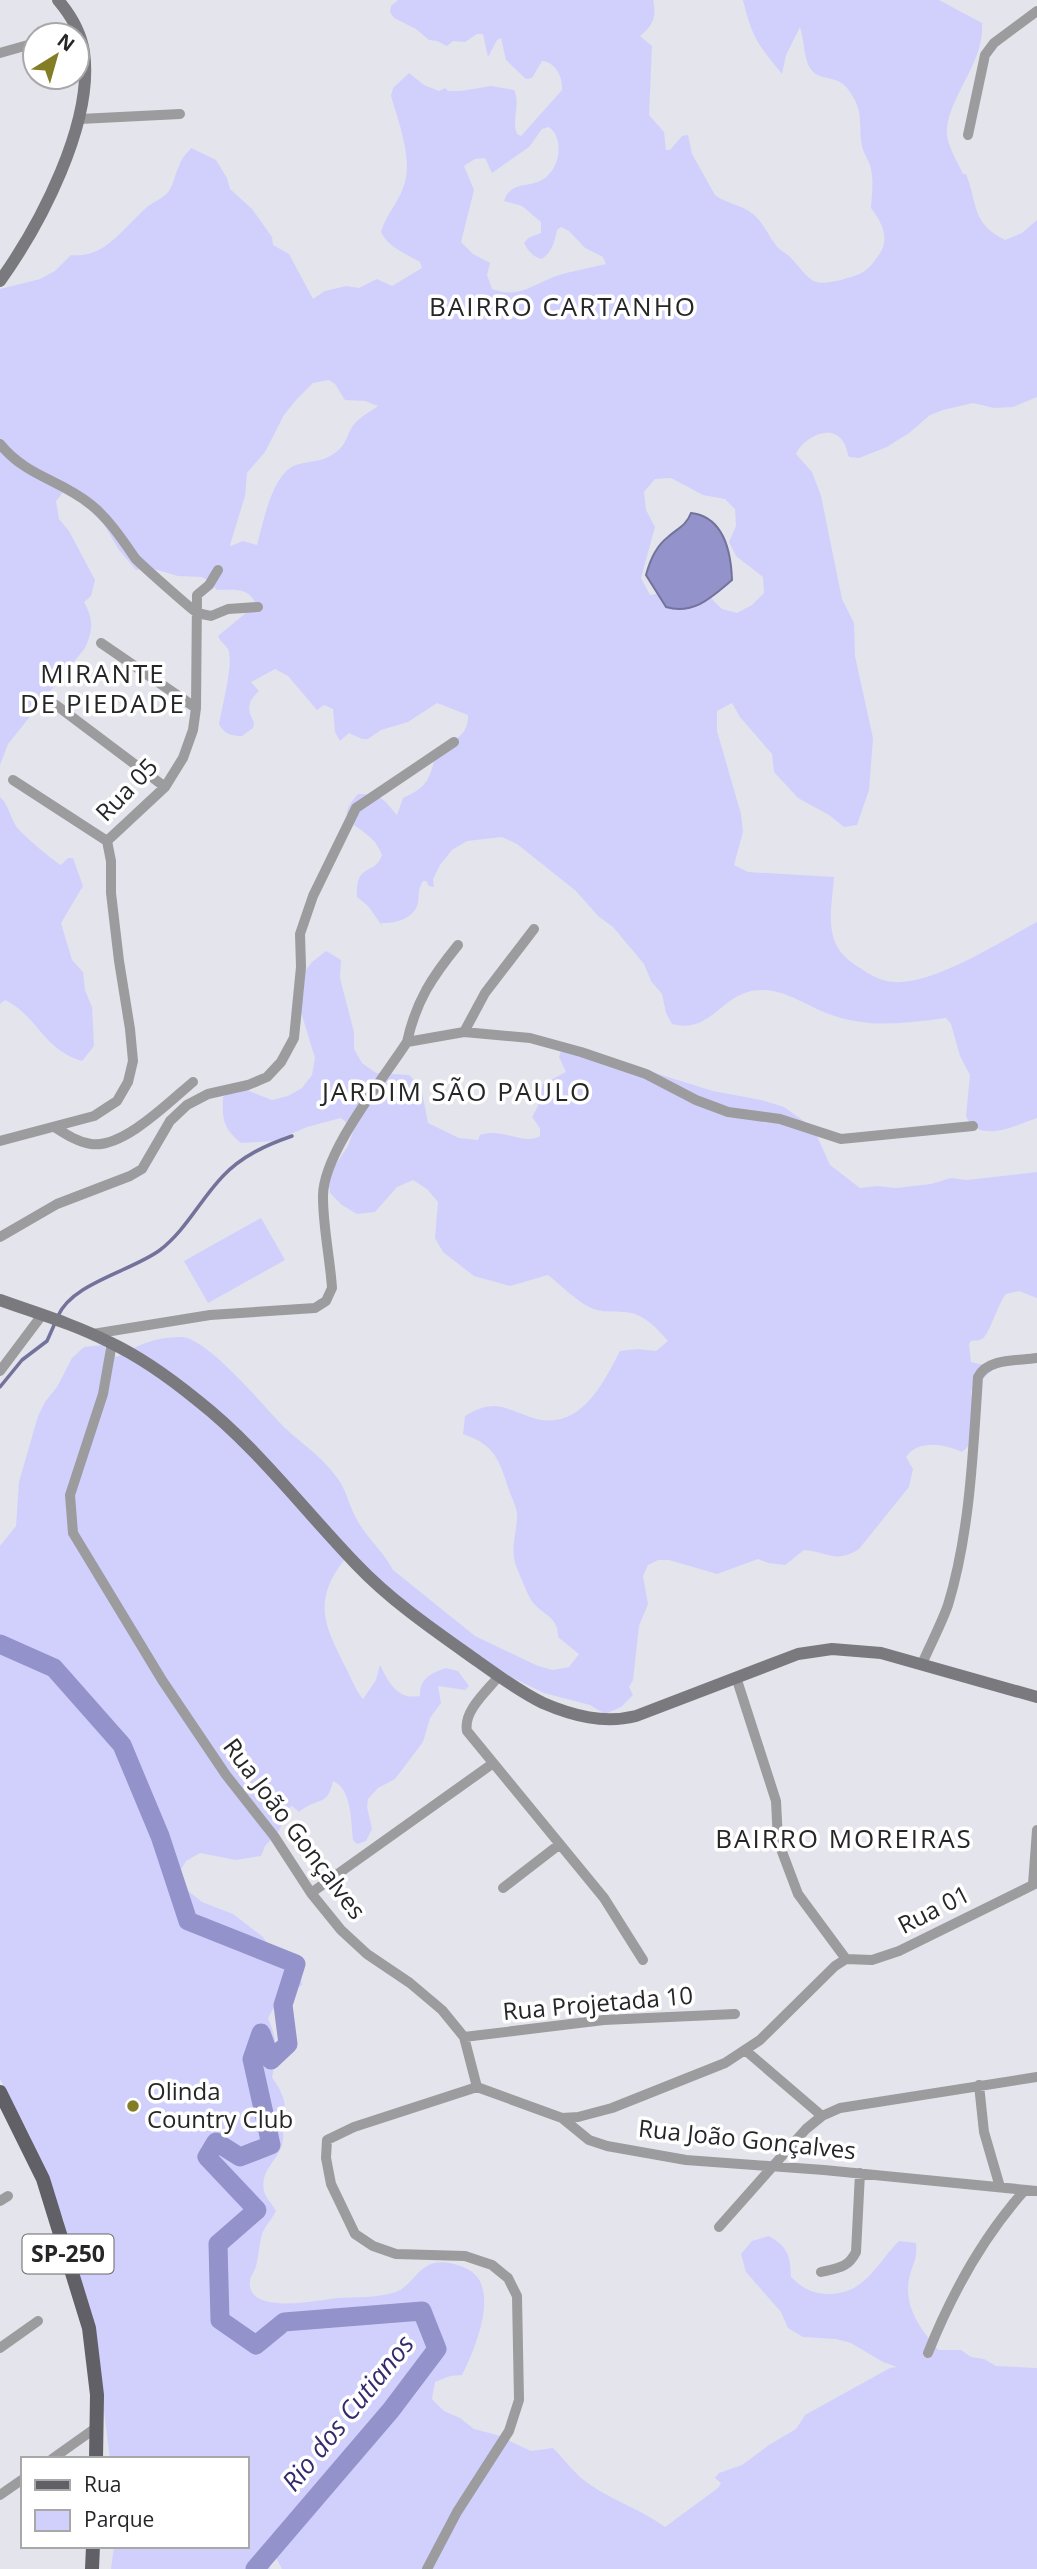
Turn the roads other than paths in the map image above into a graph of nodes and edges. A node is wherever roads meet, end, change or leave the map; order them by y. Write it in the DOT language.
graph roads {
  1 [pos="58,0"];
  2 [pos="1037,11"];
  3 [pos="73,21"];
  4 [pos="21,47"];
  5 [pos="0,53"];
  6 [pos="84,91"];
  7 [pos="180,114"];
  8 [pos="80,119"];
  9 [pos="968,135"];
  10 [pos="0,281"];
  11 [pos="0,444"];
  12 [pos="218,570"];
  13 [pos="258,607"];
  14 [pos="196,611"];
  15 [pos="101,643"];
  16 [pos="57,705"];
  17 [pos="196,708"];
  18 [pos="454,742"];
  19 [pos="13,780"];
  20 [pos="165,787"];
  21 [pos="107,841"];
  22 [pos="534,929"];
  23 [pos="458,945"];
  24 [pos="464,1032"];
  25 [pos="407,1042"];
  26 [pos="193,1082"];
  27 [pos="973,1126"];
  28 [pos="56,1128"];
  29 [pos="0,1142"];
  30 [pos="0,1237"];
  31 [pos="0,1300"];
  32 [pos="44,1316"];
  33 [pos="92,1334"];
  34 [pos="112,1343"];
  35 [pos="1037,1358"];
  36 [pos="0,1371"];
  37 [pos="922,1664"];
  38 [pos="499,1676"];
  39 [pos="736,1677"];
  40 [pos="1037,1698"];
  41 [pos="492,1764"];
  42 [pos="1037,1830"];
  43 [pos="560,1844"];
  44 [pos="1035,1884"];
  45 [pos="503,1888"];
  46 [pos="311,1893"];
  47 [pos="846,1959"];
  48 [pos="643,1960"];
  49 [pos="735,2014"];
  50 [pos="464,2037"];
  51 [pos="746,2050"];
  52 [pos="1037,2077"];
  53 [pos="979,2085"];
  54 [pos="477,2087"];
  55 [pos="0,2092"];
  56 [pos="822,2116"];
  57 [pos="562,2118"];
  58 [pos="771,2167"];
  59 [pos="860,2173"];
  60 [pos="1000,2187"];
  61 [pos="1025,2190"];
  62 [pos="1037,2191"];
  63 [pos="719,2227"];
  64 [pos="821,2272"];
  65 [pos="38,2321"];
  66 [pos="0,2348"];
  67 [pos="928,2353"];
  68 [pos="97,2427"];
  69 [pos="55,2457"];
  70 [pos="96,2457"];
  71 [pos="21,2480"];
  72 [pos="0,2495"];
  73 [pos="93,2548"];
  74 [pos="92,2569"];
  75 [pos="427,2569"];
  1 -- 3 [label="main road"];
  2 -- 9 [label="street"];
  4 -- 5 [label="street"];
  6 -- 8 [label="main road"];
  7 -- 8 [label="street"];
  8 -- 10 [label="main road"];
  11 -- 14 [label="street"];
  12 -- 14 [label="street"];
  13 -- 14 [label="street"];
  14 -- 17 [label="street, Rua 05"];
  15 -- 17 [label="street"];
  16 -- 20 [label="street"];
  17 -- 20 [label="street, Rua 05"];
  18 -- 30 [label="street"];
  19 -- 21 [label="street"];
  20 -- 21 [label="street, Rua 05"];
  21 -- 28 [label="street"];
  22 -- 24 [label="street"];
  23 -- 25 [label="street"];
  24 -- 25 [label="street"];
  24 -- 27 [label="street"];
  25 -- 33 [label="street"];
  26 -- 28 [label="street"];
  28 -- 29 [label="street"];
  31 -- 32 [label="main road"];
  32 -- 33 [label="main road"];
  32 -- 36 [label="street"];
  33 -- 34 [label="main road"];
  34 -- 38 [label="main road"];
  34 -- 46 [label="street, Rua João Gonçalves"];
  35 -- 37 [label="street"];
  37 -- 39 [label="main road"];
  37 -- 40 [label="main road"];
  38 -- 39 [label="main road"];
  38 -- 41 [label="street"];
  39 -- 47 [label="street"];
  41 -- 43 [label="street"];
  41 -- 46 [label="street"];
  42 -- 44 [label="street"];
  43 -- 45 [label="street"];
  43 -- 48 [label="street"];
  44 -- 47 [label="street, Rua 01"];
  46 -- 50 [label="street, Rua João Gonçalves"];
  47 -- 51 [label="street"];
  49 -- 50 [label="street, Rua Projetada 10"];
  50 -- 54 [label="street, Rua João Gonçalves"];
  51 -- 56 [label="street"];
  51 -- 57 [label="street"];
  52 -- 53 [label="street"];
  53 -- 56 [label="street"];
  53 -- 60 [label="street"];
  54 -- 57 [label="street, Rua João Gonçalves"];
  54 -- 75 [label="street"];
  55 -- 68 [label="main road, SP-250"];
  56 -- 58 [label="street"];
  57 -- 58 [label="street, Rua João Gonçalves"];
  58 -- 59 [label="street, Rua João Gonçalves"];
  58 -- 63 [label="street"];
  59 -- 60 [label="street, Rua João Gonçalves"];
  59 -- 64 [label="street"];
  60 -- 61 [label="street, Rua João Gonçalves"];
  61 -- 62 [label="street, Rua João Gonçalves"];
  61 -- 67 [label="street"];
  65 -- 66 [label="street"];
  68 -- 69 [label="street"];
  68 -- 70 [label="main road, SP-250"];
  71 -- 72 [label="street"];
  73 -- 74 [label="main road"];
}
